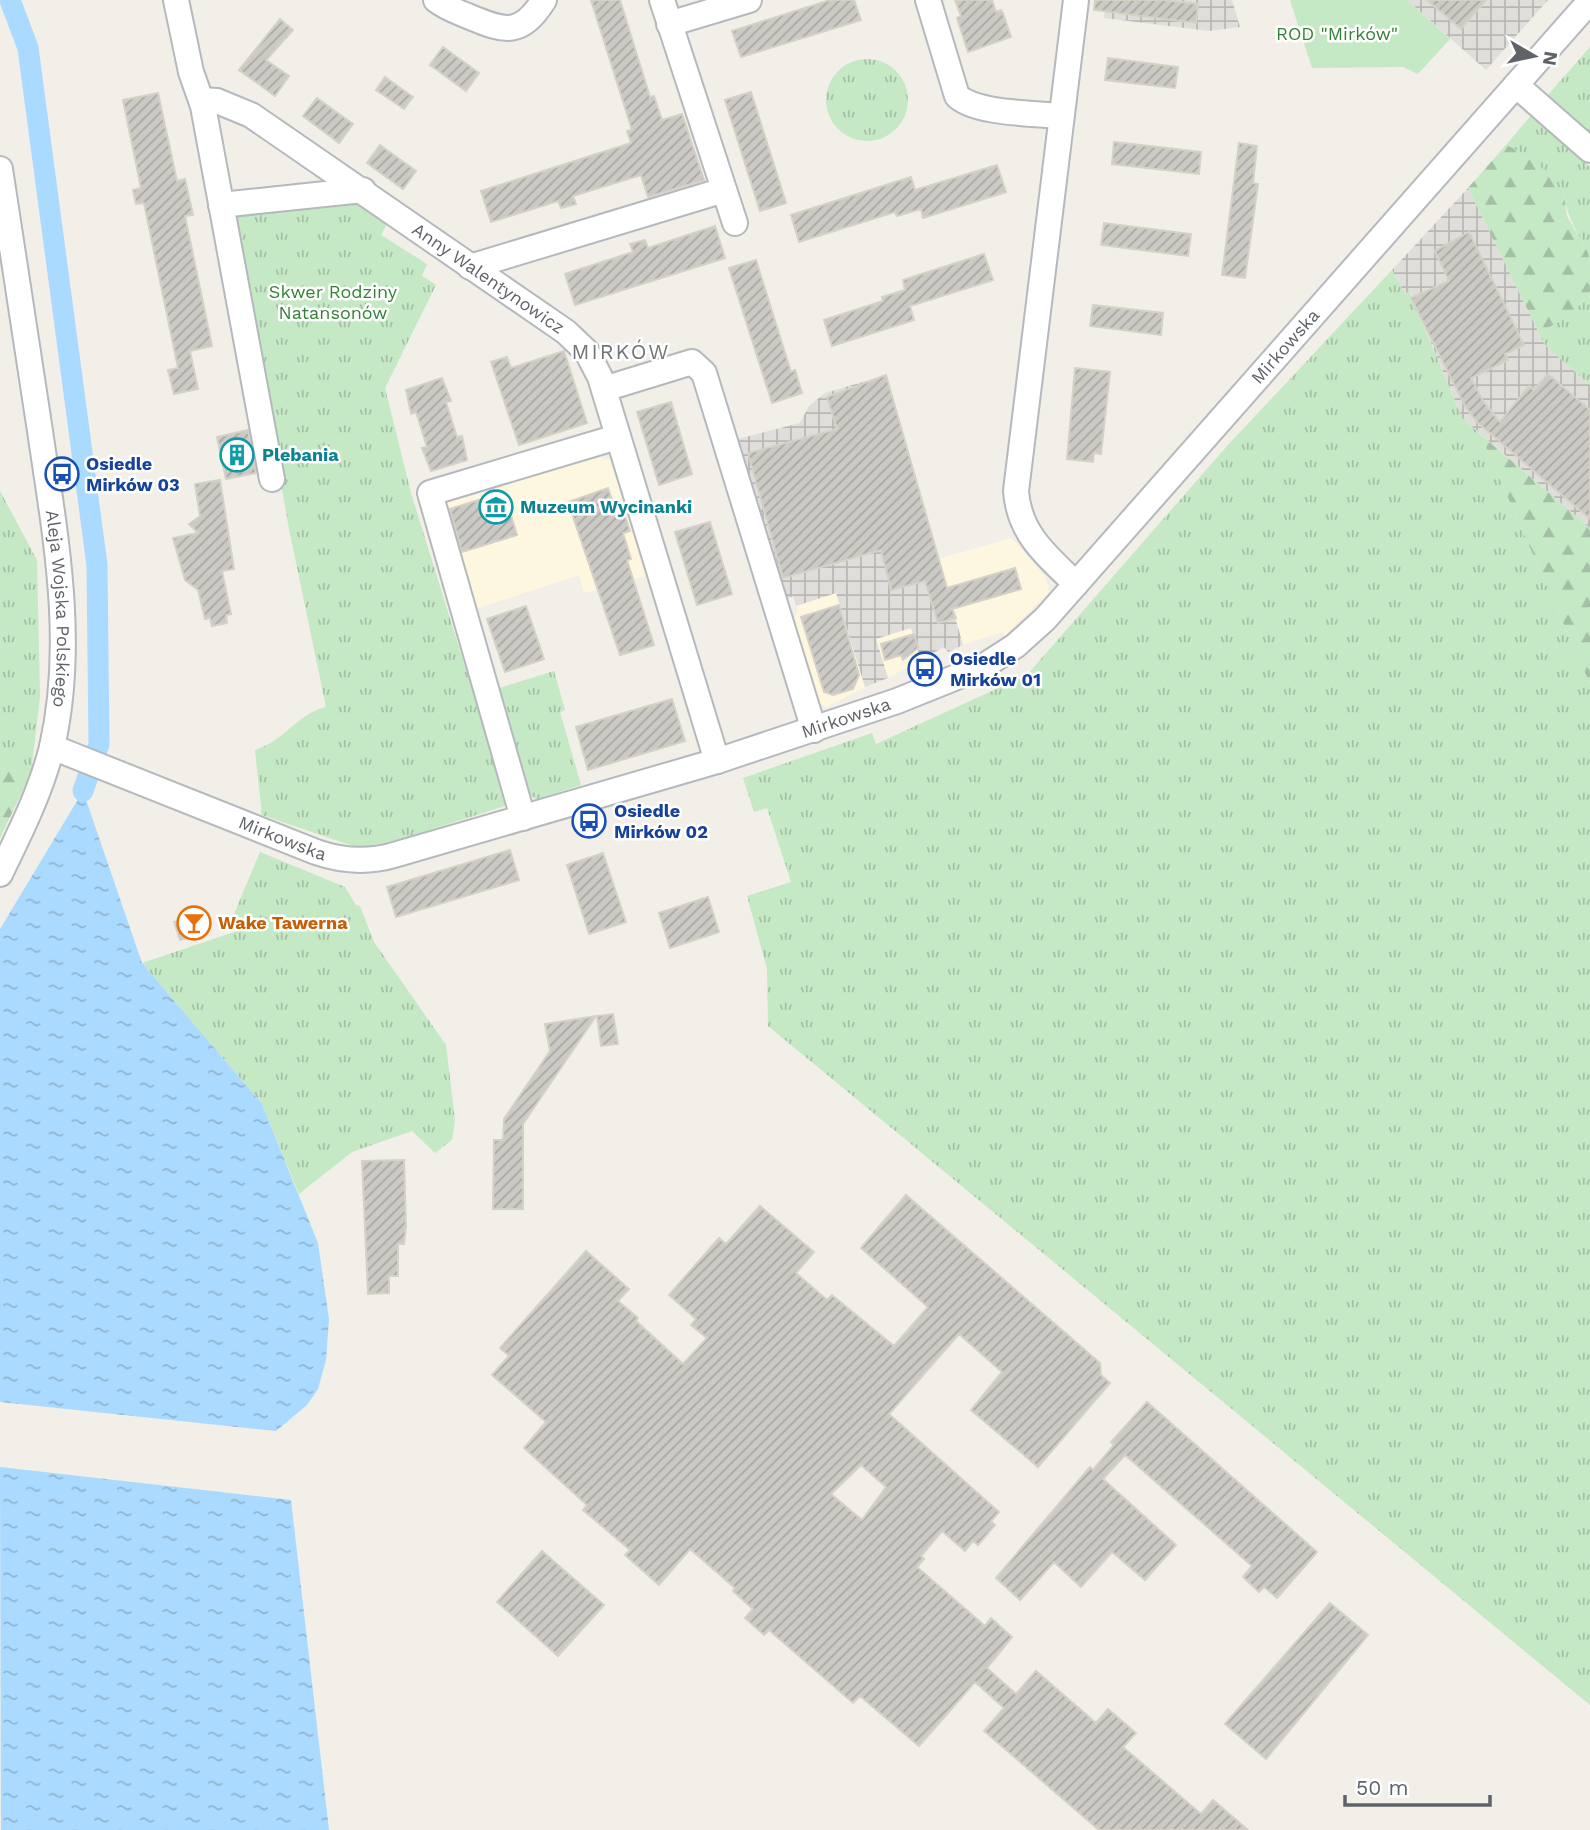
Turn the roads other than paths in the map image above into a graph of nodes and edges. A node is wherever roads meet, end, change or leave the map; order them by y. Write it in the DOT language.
graph roads {
  1 [pos="176,0"];
  2 [pos="436,0"];
  3 [pos="544,0"];
  4 [pos="662,0"];
  5 [pos="749,0"];
  6 [pos="928,0"];
  7 [pos="1076,0"];
  8 [pos="1590,1"];
  9 [pos="669,24"];
  10 [pos="1516,85"];
  11 [pos="201,100"];
  12 [pos="1061,116"];
  13 [pos="1590,150"];
  14 [pos="0,169"];
  15 [pos="363,190"];
  16 [pos="724,190"];
  17 [pos="221,205"];
  18 [pos="735,223"];
  19 [pos="470,267"];
  20 [pos="604,389"];
  21 [pos="617,437"];
  22 [pos="272,479"];
  23 [pos="1076,584"];
  24 [pos="814,730"];
  25 [pos="52,747"];
  26 [pos="717,761"];
  27 [pos="523,818"];
  28 [pos="0,874"];
  1 -- 11 [label="street"];
  2 -- 3 [label="street"];
  4 -- 9 [label="street"];
  5 -- 9 [label="street"];
  6 -- 12 [label="street"];
  7 -- 12 [label="street"];
  8 -- 10 [label="street, Mirkowska"];
  9 -- 16 [label="street"];
  10 -- 13 [label="street"];
  10 -- 23 [label="street, Mirkowska"];
  11 -- 15 [label="street, Anny Walentynowicz"];
  11 -- 17 [label="street"];
  12 -- 23 [label="street"];
  14 -- 25 [label="street, Aleja Wojska Polskiego"];
  15 -- 17 [label="street"];
  15 -- 19 [label="street, Anny Walentynowicz"];
  16 -- 18 [label="street"];
  16 -- 19 [label="street"];
  17 -- 22 [label="street"];
  19 -- 20 [label="street, Anny Walentynowicz"];
  20 -- 21 [label="street, Anny Walentynowicz"];
  20 -- 24 [label="street"];
  21 -- 26 [label="street, Anny Walentynowicz"];
  21 -- 27 [label="street"];
  23 -- 24 [label="street, Mirkowska"];
  24 -- 26 [label="street, Mirkowska"];
  25 -- 27 [label="street, Mirkowska"];
  25 -- 28 [label="street, Aleja Wojska Polskiego"];
  26 -- 27 [label="street, Mirkowska"];
}
